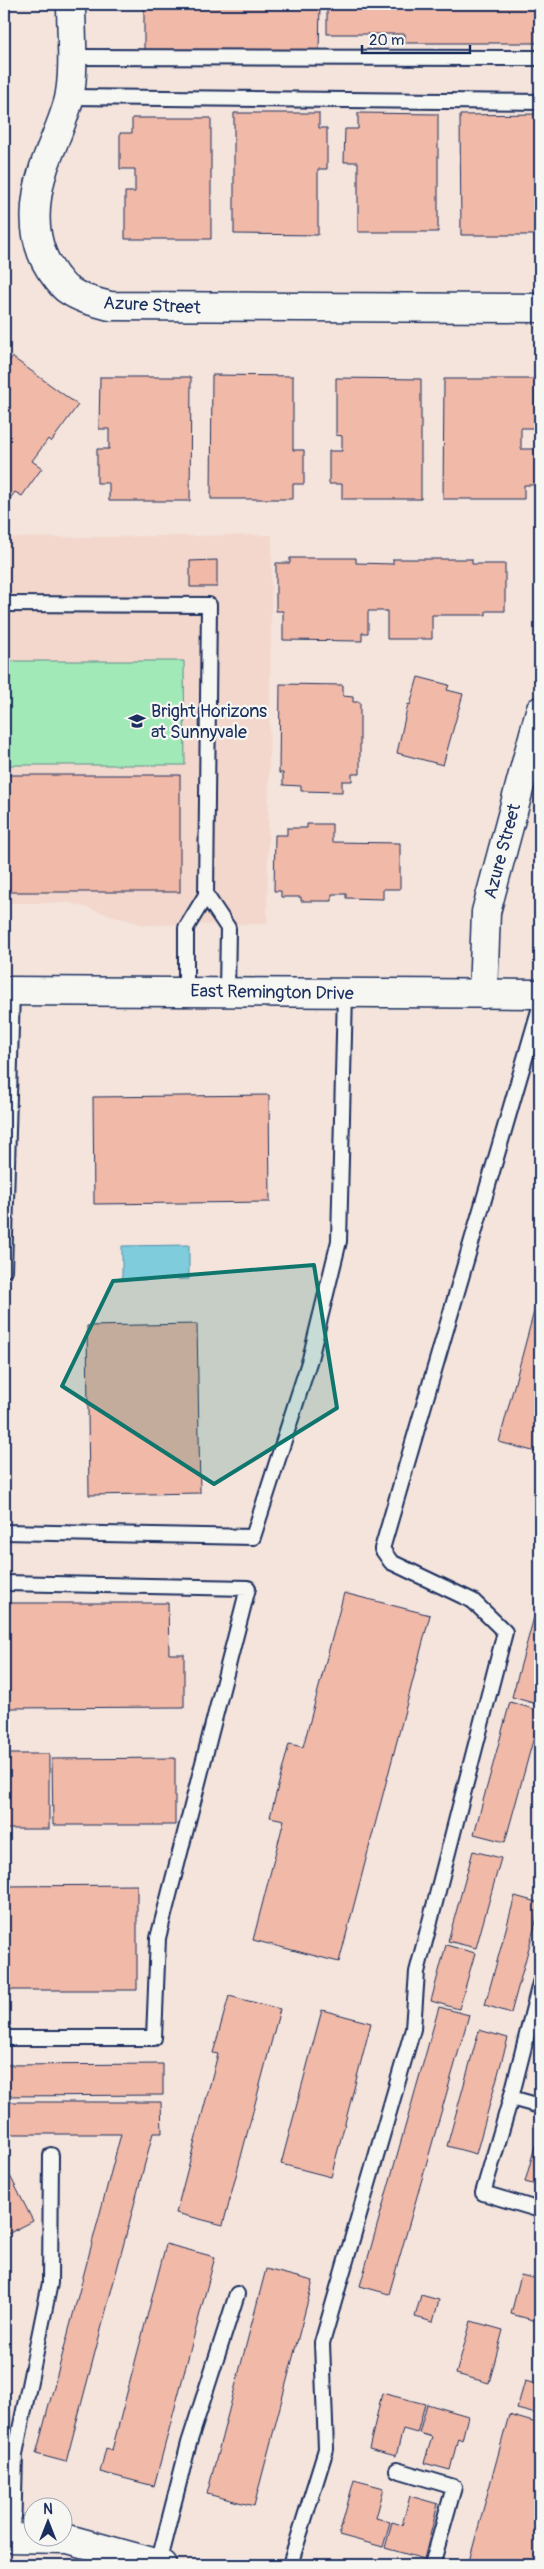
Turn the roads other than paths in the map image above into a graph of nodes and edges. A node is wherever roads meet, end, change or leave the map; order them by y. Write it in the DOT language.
graph roads {
  1 [pos="71,4"];
  2 [pos="71,58"];
  3 [pos="540,58"];
  4 [pos="69,97"];
  5 [pos="540,102"];
  6 [pos="540,308"];
  7 [pos="4,604"];
  8 [pos="540,712"];
  9 [pos="206,895"];
  10 [pos="8,991"];
  11 [pos="186,991"];
  12 [pos="227,992"];
  13 [pos="345,993"];
  14 [pos="483,994"];
  15 [pos="540,994"];
  16 [pos="540,1007"];
  17 [pos="6,1142"];
  18 [pos="4,1270"];
  19 [pos="4,1532"];
  20 [pos="4,1583"];
  21 [pos="540,1983"];
  22 [pos="4,2038"];
  23 [pos="512,2098"];
  24 [pos="540,2106"];
  25 [pos="51,2155"];
  26 [pos="540,2210"];
  27 [pos="237,2294"];
  28 [pos="397,2470"];
  29 [pos="8,2538"];
  30 [pos="113,2559"];
  31 [pos="160,2565"];
  32 [pos="290,2565"];
  33 [pos="432,2565"];
  1 -- 2 [label="street, Azure Street"];
  2 -- 3 [label="lane"];
  2 -- 4 [label="street, Azure Street"];
  4 -- 5 [label="lane"];
  4 -- 6 [label="street, Azure Street"];
  7 -- 9 [label="lane"];
  8 -- 14 [label="street, Azure Street"];
  9 -- 11 [label="lane"];
  9 -- 12 [label="lane"];
  10 -- 11 [label="street, East Remington Drive"];
  10 -- 17 [label="lane"];
  11 -- 12 [label="street, East Remington Drive"];
  12 -- 13 [label="street, East Remington Drive"];
  13 -- 14 [label="street, East Remington Drive"];
  13 -- 19 [label="lane"];
  14 -- 15 [label="street, East Remington Drive"];
  16 -- 32 [label="lane"];
  17 -- 18 [label="lane"];
  20 -- 22 [label="lane"];
  21 -- 23 [label="lane"];
  23 -- 24 [label="lane"];
  23 -- 26 [label="lane"];
  25 -- 29 [label="lane"];
  27 -- 31 [label="lane"];
  28 -- 33 [label="lane"];
  29 -- 30 [label="street"];
  30 -- 31 [label="street"];
}
